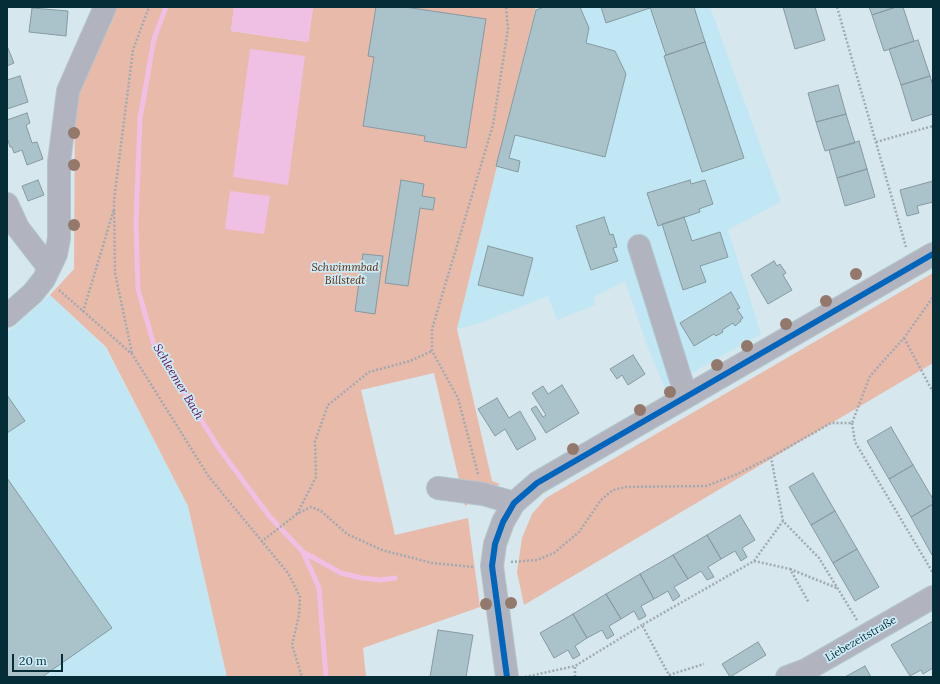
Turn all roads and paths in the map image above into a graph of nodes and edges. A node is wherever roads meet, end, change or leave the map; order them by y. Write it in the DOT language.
graph roads {
  1 [pos="105,7"];
  2 [pos="148,7"];
  3 [pos="506,7"];
  4 [pos="837,7"];
  5 [pos="933,126"];
  6 [pos="876,142"];
  7 [pos="7,204"];
  8 [pos="114,206"];
  9 [pos="639,246"];
  10 [pos="933,254"];
  11 [pos="912,266"];
  12 [pos="47,273"];
  13 [pos="933,297"];
  14 [pos="83,312"];
  15 [pos="7,316"];
  16 [pos="904,338"];
  17 [pos="432,351"];
  18 [pos="132,354"];
  19 [pos="933,392"];
  20 [pos="686,396"];
  21 [pos="852,423"];
  22 [pos="771,457"];
  23 [pos="438,488"];
  24 [pos="483,494"];
  25 [pos="514,503"];
  26 [pos="297,514"];
  27 [pos="783,521"];
  28 [pos="261,542"];
  29 [pos="754,561"];
  30 [pos="492,566"];
  31 [pos="790,569"];
  32 [pos="933,573"];
  33 [pos="838,589"];
  34 [pos="933,597"];
  35 [pos="809,603"];
  36 [pos="642,625"];
  37 [pos="867,636"];
  38 [pos="704,664"];
  39 [pos="575,666"];
  40 [pos="801,675"];
  41 [pos="669,676"];
  42 [pos="302,677"];
  43 [pos="507,677"];
  44 [pos="523,677"];
  45 [pos="575,677"];
  1 -- 12 [label="street"];
  2 -- 8 [label="path"];
  3 -- 17 [label="path"];
  4 -- 6 [label="path"];
  5 -- 6 [label="path"];
  6 -- 11 [label="path"];
  7 -- 12 [label="street"];
  8 -- 14 [label="path"];
  8 -- 18 [label="path"];
  9 -- 20 [label="street"];
  10 -- 11 [label="street"];
  11 -- 20 [label="street"];
  12 -- 14 [label="path"];
  12 -- 15 [label="street"];
  13 -- 16 [label="path"];
  14 -- 18 [label="path"];
  16 -- 19 [label="path"];
  16 -- 21 [label="path"];
  17 -- 24 [label="path"];
  17 -- 26 [label="path"];
  18 -- 28 [label="path"];
  20 -- 25 [label="street"];
  21 -- 22 [label="path"];
  21 -- 32 [label="path"];
  22 -- 27 [label="path"];
  22 -- 30 [label="path"];
  23 -- 24 [label="street"];
  24 -- 25 [label="street"];
  25 -- 30 [label="street"];
  26 -- 28 [label="path"];
  26 -- 30 [label="path"];
  27 -- 29 [label="path"];
  27 -- 33 [label="path"];
  28 -- 42 [label="path"];
  29 -- 31 [label="path"];
  29 -- 36 [label="path"];
  30 -- 43 [label="street"];
  31 -- 33 [label="path"];
  31 -- 35 [label="path"];
  33 -- 37 [label="path"];
  34 -- 37 [label="street, Liebezeitstraße"];
  36 -- 39 [label="path"];
  36 -- 41 [label="path"];
  37 -- 40 [label="street, Liebezeitstraße"];
  38 -- 41 [label="path"];
  39 -- 44 [label="path"];
  39 -- 45 [label="path"];
}
